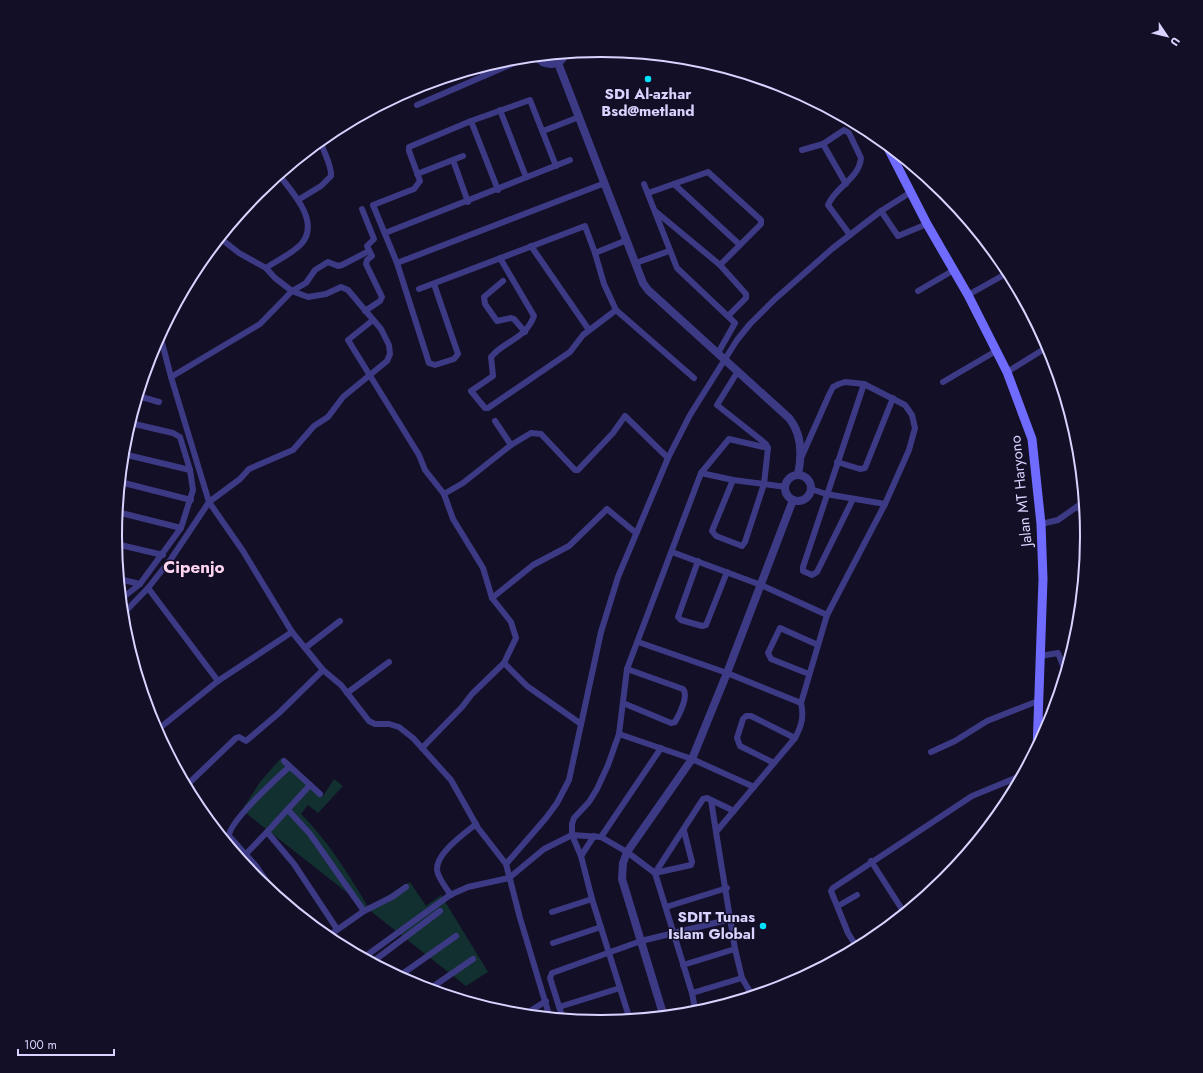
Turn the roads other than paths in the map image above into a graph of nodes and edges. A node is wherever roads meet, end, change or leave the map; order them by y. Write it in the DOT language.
graph roads {
  1 [pos="561,59"];
  2 [pos="539,61"];
  3 [pos="558,63"];
  4 [pos="506,66"];
  5 [pos="483,72"];
  6 [pos="484,76"];
  7 [pos="417,105"];
  8 [pos="500,110"];
  9 [pos="579,117"];
  10 [pos="470,121"];
  11 [pos="543,131"];
  12 [pos="823,144"];
  13 [pos="321,148"];
  14 [pos="802,150"];
  15 [pos="891,155"];
  16 [pos="463,156"];
  17 [pos="453,160"];
  18 [pos="570,160"];
  19 [pos="556,166"];
  20 [pos="417,174"];
  21 [pos="526,178"];
  22 [pos="282,179"];
  23 [pos="605,183"];
  24 [pos="644,184"];
  25 [pos="674,184"];
  26 [pos="846,184"];
  27 [pos="498,190"];
  28 [pos="910,192"];
  29 [pos="648,193"];
  30 [pos="298,200"];
  31 [pos="468,202"];
  32 [pos="362,210"];
  33 [pos="654,210"];
  34 [pos="881,211"];
  35 [pos="927,224"];
  36 [pos="385,233"];
  37 [pos="850,235"];
  38 [pos="627,240"];
  39 [pos="224,241"];
  40 [pos="740,245"];
  41 [pos="531,246"];
  42 [pos="369,251"];
  43 [pos="669,251"];
  44 [pos="594,253"];
  45 [pos="500,258"];
  46 [pos="397,263"];
  47 [pos="636,263"];
  48 [pos="720,265"];
  49 [pos="266,268"];
  50 [pos="954,270"];
  51 [pos="1003,275"];
  52 [pos="503,281"];
  53 [pos="434,284"];
  54 [pos="419,290"];
  55 [pos="292,291"];
  56 [pos="918,291"];
  57 [pos="968,295"];
  58 [pos="616,310"];
  59 [pos="365,312"];
  60 [pos="728,316"];
  61 [pos="373,320"];
  62 [pos="590,330"];
  63 [pos="525,332"];
  64 [pos="162,344"];
  65 [pos="1043,349"];
  66 [pos="996,351"];
  67 [pos="718,353"];
  68 [pos="725,359"];
  69 [pos="738,371"];
  70 [pos="1007,372"];
  71 [pos="371,374"];
  72 [pos="171,377"];
  73 [pos="694,378"];
  74 [pos="943,382"];
  75 [pos="864,384"];
  76 [pos="142,397"];
  77 [pos="893,398"];
  78 [pos="159,402"];
  79 [pos="495,421"];
  80 [pos="135,424"];
  81 [pos="511,445"];
  82 [pos="768,448"];
  83 [pos="129,455"];
  84 [pos="668,458"];
  85 [pos="802,458"];
  86 [pos="838,462"];
  87 [pos="190,470"];
  88 [pos="702,474"];
  89 [pos="798,476"];
  90 [pos="734,480"];
  91 [pos="125,483"];
  92 [pos="764,484"];
  93 [pos="786,487"];
  94 [pos="811,489"];
  95 [pos="444,494"];
  96 [pos="826,494"];
  97 [pos="853,499"];
  98 [pos="191,500"];
  99 [pos="793,500"];
  100 [pos="209,502"];
  101 [pos="884,504"];
  102 [pos="1078,507"];
  103 [pos="1080,509"];
  104 [pos="123,513"];
  105 [pos="1041,524"];
  106 [pos="181,528"];
  107 [pos="636,533"];
  108 [pos="122,545"];
  109 [pos="672,552"];
  110 [pos="163,555"];
  111 [pos="698,561"];
  112 [pos="727,572"];
  113 [pos="124,580"];
  114 [pos="140,584"];
  115 [pos="761,585"];
  116 [pos="148,588"];
  117 [pos="126,595"];
  118 [pos="492,598"];
  119 [pos="128,609"];
  120 [pos="827,615"];
  121 [pos="340,621"];
  122 [pos="292,632"];
  123 [pos="638,642"];
  124 [pos="818,644"];
  125 [pos="305,648"];
  126 [pos="1040,656"];
  127 [pos="389,662"];
  128 [pos="504,662"];
  129 [pos="1063,666"];
  130 [pos="627,668"];
  131 [pos="323,670"];
  132 [pos="727,673"];
  133 [pos="809,674"];
  134 [pos="218,681"];
  135 [pos="347,693"];
  136 [pos="1038,701"];
  137 [pos="801,702"];
  138 [pos="623,703"];
  139 [pos="581,724"];
  140 [pos="161,727"];
  141 [pos="619,734"];
  142 [pos="796,738"];
  143 [pos="1036,739"];
  144 [pos="422,748"];
  145 [pos="661,748"];
  146 [pos="931,752"];
  147 [pos="692,759"];
  148 [pos="284,760"];
  149 [pos="774,763"];
  150 [pos="289,767"];
  151 [pos="1016,778"];
  152 [pos="190,782"];
  153 [pos="310,785"];
  154 [pos="754,787"];
  155 [pos="320,794"];
  156 [pos="711,800"];
  157 [pos="288,810"];
  158 [pos="734,811"];
  159 [pos="476,824"];
  160 [pos="684,831"];
  161 [pos="267,832"];
  162 [pos="716,832"];
  163 [pos="572,835"];
  164 [pos="594,836"];
  165 [pos="601,837"];
  166 [pos="627,852"];
  167 [pos="245,855"];
  168 [pos="581,856"];
  169 [pos="871,861"];
  170 [pos="506,864"];
  171 [pos="256,870"];
  172 [pos="655,873"];
  173 [pos="509,878"];
  174 [pos="406,887"];
  175 [pos="726,888"];
  176 [pos="451,895"];
  177 [pos="857,895"];
  178 [pos="592,899"];
  179 [pos="838,906"];
  180 [pos="666,907"];
  181 [pos="902,910"];
  182 [pos="364,911"];
  183 [pos="440,911"];
  184 [pos="552,912"];
  185 [pos="731,919"];
  186 [pos="601,928"];
  187 [pos="336,929"];
  188 [pos="332,933"];
  189 [pos="673,934"];
  190 [pos="456,936"];
  191 [pos="642,941"];
  192 [pos="553,943"];
  193 [pos="855,943"];
  194 [pos="735,949"];
  195 [pos="609,953"];
  196 [pos="368,955"];
  197 [pos="375,959"];
  198 [pos="473,959"];
  199 [pos="683,965"];
  200 [pos="403,973"];
  201 [pos="742,978"];
  202 [pos="434,986"];
  203 [pos="620,988"];
  204 [pos="692,993"];
  205 [pos="750,993"];
  206 [pos="546,1001"];
  207 [pos="559,1006"];
  208 [pos="695,1007"];
  209 [pos="531,1011"];
  210 [pos="663,1012"];
  211 [pos="549,1013"];
  212 [pos="562,1014"];
  213 [pos="628,1015"];
  1 -- 3 [label="street"];
  2 -- 3 [label="street"];
  3 -- 9 [label="street"];
  4 -- 6 [label="street"];
  5 -- 6 [label="street"];
  6 -- 7 [label="street"];
  8 -- 10 [label="street"];
  8 -- 11 [label="street"];
  8 -- 21 [label="street"];
  9 -- 11 [label="street"];
  9 -- 23 [label="street"];
  10 -- 20 [label="street"];
  10 -- 27 [label="street"];
  11 -- 19 [label="street"];
  12 -- 14 [label="street"];
  12 -- 26 [label="street"];
  12 -- 26 [label="street"];
  13 -- 30 [label="street"];
  15 -- 28 [label="main road, Jalan MT Haryono"];
  16 -- 17 [label="street"];
  17 -- 20 [label="street"];
  17 -- 31 [label="street"];
  18 -- 19 [label="street"];
  19 -- 21 [label="street"];
  20 -- 36 [label="street"];
  21 -- 27 [label="street"];
  22 -- 30 [label="street"];
  23 -- 38 [label="street"];
  23 -- 46 [label="street"];
  24 -- 29 [label="street"];
  25 -- 29 [label="street"];
  25 -- 40 [label="street"];
  25 -- 40 [label="street"];
  26 -- 37 [label="street"];
  27 -- 31 [label="street"];
  28 -- 34 [label="street"];
  28 -- 35 [label="main road, Jalan MT Haryono"];
  29 -- 33 [label="street"];
  30 -- 49 [label="street"];
  31 -- 36 [label="street"];
  32 -- 42 [label="street"];
  33 -- 43 [label="street"];
  33 -- 48 [label="street"];
  34 -- 35 [label="street"];
  34 -- 37 [label="street"];
  35 -- 50 [label="main road, Jalan MT Haryono"];
  36 -- 46 [label="street"];
  37 -- 68 [label="street"];
  38 -- 44 [label="street"];
  38 -- 47 [label="street"];
  39 -- 49 [label="street"];
  40 -- 48 [label="street"];
  41 -- 44 [label="street"];
  41 -- 45 [label="street"];
  41 -- 62 [label="street"];
  42 -- 55 [label="street"];
  42 -- 59 [label="street"];
  43 -- 47 [label="street"];
  43 -- 60 [label="street"];
  44 -- 58 [label="street"];
  45 -- 53 [label="street"];
  45 -- 63 [label="street"];
  46 -- 53 [label="street"];
  47 -- 67 [label="street"];
  48 -- 60 [label="street"];
  49 -- 55 [label="street"];
  50 -- 56 [label="street"];
  50 -- 57 [label="main road, Jalan MT Haryono"];
  51 -- 57 [label="street"];
  52 -- 63 [label="street"];
  53 -- 54 [label="street"];
  55 -- 59 [label="street"];
  55 -- 72 [label="street"];
  57 -- 66 [label="main road, Jalan MT Haryono"];
  58 -- 62 [label="street"];
  58 -- 73 [label="street"];
  59 -- 61 [label="street"];
  60 -- 67 [label="street"];
  61 -- 71 [label="street"];
  61 -- 71 [label="street"];
  62 -- 63 [label="street"];
  64 -- 72 [label="street"];
  65 -- 70 [label="street"];
  66 -- 70 [label="main road, Jalan MT Haryono"];
  66 -- 74 [label="street"];
  67 -- 68 [label="street"];
  68 -- 69 [label="street"];
  68 -- 84 [label="street"];
  69 -- 82 [label="street"];
  69 -- 85 [label="street"];
  70 -- 105 [label="main road, Jalan MT Haryono"];
  71 -- 95 [label="street"];
  71 -- 100 [label="street"];
  72 -- 100 [label="street"];
  75 -- 77 [label="street"];
  75 -- 85 [label="street"];
  75 -- 86 [label="street"];
  76 -- 78 [label="street"];
  77 -- 86 [label="street"];
  77 -- 101 [label="street"];
  79 -- 81 [label="street"];
  80 -- 87 [label="street"];
  81 -- 84 [label="street"];
  81 -- 95 [label="street"];
  82 -- 88 [label="street"];
  82 -- 92 [label="street"];
  83 -- 87 [label="street"];
  84 -- 107 [label="street"];
  85 -- 89 [label="street"];
  86 -- 96 [label="street"];
  87 -- 98 [label="street"];
  88 -- 90 [label="street"];
  88 -- 109 [label="street"];
  89 -- 93 [label="street"];
  89 -- 94 [label="street"];
  90 -- 92 [label="street"];
  90 -- 92 [label="street"];
  91 -- 98 [label="street"];
  92 -- 93 [label="street"];
  93 -- 99 [label="street"];
  94 -- 96 [label="street"];
  94 -- 99 [label="street"];
  95 -- 118 [label="street"];
  96 -- 97 [label="street"];
  96 -- 97 [label="street"];
  97 -- 101 [label="street"];
  98 -- 106 [label="street"];
  99 -- 115 [label="street"];
  100 -- 116 [label="street"];
  100 -- 122 [label="street"];
  101 -- 120 [label="street"];
  102 -- 103 [label="street"];
  102 -- 105 [label="street"];
  104 -- 106 [label="street"];
  105 -- 126 [label="main road, Jalan MT Haryono"];
  106 -- 110 [label="street"];
  107 -- 118 [label="street"];
  107 -- 139 [label="street"];
  108 -- 110 [label="street"];
  109 -- 111 [label="street"];
  109 -- 123 [label="street"];
  110 -- 114 [label="street"];
  111 -- 112 [label="street"];
  111 -- 112 [label="street"];
  112 -- 115 [label="street"];
  113 -- 114 [label="street"];
  114 -- 117 [label="street"];
  115 -- 120 [label="street"];
  115 -- 132 [label="street"];
  116 -- 119 [label="street"];
  116 -- 134 [label="street"];
  118 -- 128 [label="street"];
  120 -- 124 [label="street"];
  121 -- 125 [label="street"];
  122 -- 125 [label="street"];
  122 -- 134 [label="street"];
  123 -- 130 [label="street"];
  123 -- 132 [label="street"];
  124 -- 133 [label="street"];
  124 -- 133 [label="street"];
  125 -- 131 [label="street"];
  126 -- 129 [label="street"];
  126 -- 136 [label="main road, Jalan MT Haryono"];
  127 -- 135 [label="street"];
  128 -- 139 [label="street"];
  128 -- 144 [label="street"];
  130 -- 138 [label="street"];
  130 -- 138 [label="street"];
  131 -- 135 [label="street"];
  131 -- 152 [label="street"];
  132 -- 137 [label="street"];
  132 -- 147 [label="street"];
  133 -- 137 [label="street"];
  134 -- 140 [label="street"];
  135 -- 144 [label="street"];
  136 -- 143 [label="main road, Jalan MT Haryono"];
  136 -- 146 [label="street"];
  137 -- 142 [label="street"];
  138 -- 141 [label="street"];
  139 -- 170 [label="street"];
  141 -- 145 [label="street"];
  141 -- 163 [label="street"];
  142 -- 149 [label="street"];
  142 -- 149 [label="street"];
  144 -- 159 [label="street"];
  145 -- 147 [label="street"];
  145 -- 165 [label="street"];
  147 -- 154 [label="street"];
  147 -- 166 [label="street"];
  148 -- 150 [label="street"];
  149 -- 154 [label="street"];
  150 -- 153 [label="street"];
  150 -- 167 [label="street"];
  151 -- 169 [label="street"];
  153 -- 155 [label="street"];
  153 -- 157 [label="street"];
  154 -- 158 [label="street"];
  156 -- 158 [label="street"];
  156 -- 160 [label="street"];
  156 -- 162 [label="street"];
  157 -- 161 [label="street"];
  157 -- 182 [label="street"];
  158 -- 162 [label="street"];
  159 -- 170 [label="street"];
  159 -- 176 [label="street"];
  160 -- 172 [label="street"];
  160 -- 172 [label="street"];
  161 -- 167 [label="street"];
  161 -- 187 [label="street"];
  162 -- 175 [label="street"];
  163 -- 164 [label="street"];
  163 -- 168 [label="street"];
  163 -- 173 [label="street"];
  164 -- 165 [label="street"];
  164 -- 168 [label="street"];
  165 -- 166 [label="street"];
  166 -- 172 [label="street"];
  166 -- 191 [label="street"];
  167 -- 171 [label="street"];
  168 -- 178 [label="street"];
  169 -- 179 [label="street"];
  169 -- 181 [label="street"];
  170 -- 173 [label="street"];
  172 -- 180 [label="street"];
  173 -- 176 [label="street"];
  173 -- 206 [label="street"];
  174 -- 182 [label="street"];
  175 -- 180 [label="street"];
  175 -- 185 [label="street"];
  176 -- 196 [label="street"];
  177 -- 179 [label="street"];
  178 -- 184 [label="street"];
  178 -- 186 [label="street"];
  179 -- 193 [label="street"];
  180 -- 189 [label="street"];
  182 -- 187 [label="street"];
  183 -- 197 [label="street"];
  185 -- 189 [label="street"];
  185 -- 194 [label="street"];
  186 -- 192 [label="street"];
  186 -- 195 [label="street"];
  187 -- 188 [label="street"];
  189 -- 191 [label="street"];
  189 -- 199 [label="street"];
  190 -- 200 [label="street"];
  191 -- 195 [label="street"];
  191 -- 210 [label="street"];
  194 -- 199 [label="street"];
  194 -- 201 [label="street"];
  195 -- 203 [label="street"];
  195 -- 207 [label="street"];
  198 -- 202 [label="street"];
  199 -- 204 [label="street"];
  201 -- 204 [label="street"];
  201 -- 205 [label="street"];
  203 -- 207 [label="street"];
  203 -- 213 [label="street"];
  204 -- 208 [label="street"];
  206 -- 209 [label="street"];
  206 -- 211 [label="street"];
  207 -- 212 [label="street"];
}
